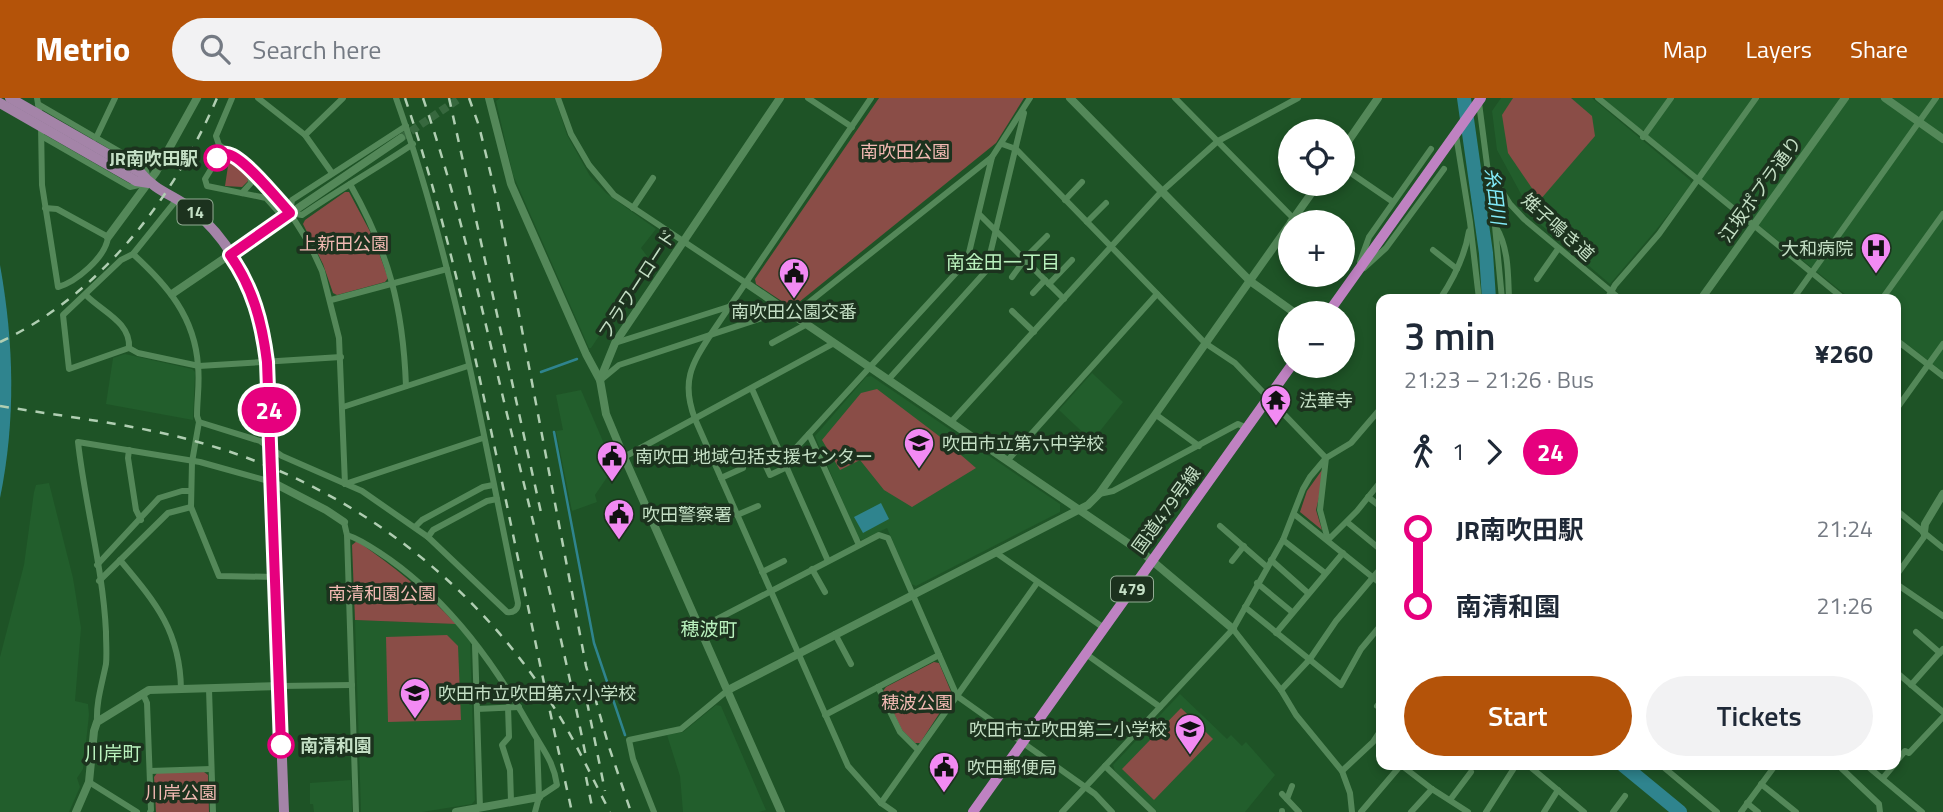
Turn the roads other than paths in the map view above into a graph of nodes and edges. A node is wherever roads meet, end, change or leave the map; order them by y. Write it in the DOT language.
graph roads {
  1 [pos="10,98"];
  2 [pos="116,98"];
  3 [pos="197,98"];
  4 [pos="232,98"];
  5 [pos="258,98"];
  6 [pos="343,98"];
  7 [pos="396,98"];
  8 [pos="489,98"];
  9 [pos="558,98"];
  10 [pos="780,98"];
  11 [pos="808,98"];
  12 [pos="872,98"];
  13 [pos="1030,98"];
  14 [pos="1070,98"];
  15 [pos="1175,98"];
  16 [pos="1298,98"];
  17 [pos="1379,98"];
  18 [pos="1598,98"];
  19 [pos="1671,98"];
  20 [pos="1756,98"];
  21 [pos="1845,98"];
  22 [pos="1885,98"];
  23 [pos="1936,98"];
  24 [pos="37,101"];
  25 [pos="1478,102"];
  26 [pos="0,103"];
  27 [pos="1026,105"];
  28 [pos="1919,122"];
  29 [pos="406,126"];
  30 [pos="852,127"];
  31 [pos="1355,132"];
  32 [pos="1457,132"];
  33 [pos="305,135"];
  34 [pos="67,136"];
  35 [pos="43,137"];
  36 [pos="1643,137"];
  37 [pos="96,138"];
  38 [pos="401,138"];
  39 [pos="1943,139"];
  40 [pos="1218,141"];
  41 [pos="413,144"];
  42 [pos="1002,144"];
  43 [pos="1016,149"];
  44 [pos="1431,149"];
  45 [pos="232,155"];
  46 [pos="992,157"];
  47 [pos="1486,168"];
  48 [pos="1444,169"];
  49 [pos="250,170"];
  50 [pos="332,173"];
  51 [pos="1355,176"];
  52 [pos="653,178"];
  53 [pos="1698,180"];
  54 [pos="1082,182"];
  55 [pos="149,183"];
  56 [pos="350,184"];
  57 [pos="1161,192"];
  58 [pos="242,193"];
  59 [pos="178,198"];
  60 [pos="1065,200"];
  61 [pos="1393,202"];
  62 [pos="1106,203"];
  63 [pos="45,208"];
  64 [pos="633,208"];
  65 [pos="1281,210"];
  66 [pos="979,214"];
  67 [pos="1943,214"];
  68 [pos="287,215"];
  69 [pos="1087,222"];
  70 [pos="1470,222"];
  71 [pos="1495,226"];
  72 [pos="1754,226"];
  73 [pos="997,231"];
  74 [pos="1047,236"];
  75 [pos="108,237"];
  76 [pos="684,241"];
  77 [pos="1278,242"];
  78 [pos="1111,247"];
  79 [pos="1558,249"];
  80 [pos="1433,250"];
  81 [pos="132,254"];
  82 [pos="230,255"];
  83 [pos="1026,260"];
  84 [pos="1072,260"];
  85 [pos="1457,269"];
  86 [pos="447,270"];
  87 [pos="1357,272"];
  88 [pos="1812,273"];
  89 [pos="1012,277"];
  90 [pos="1537,279"];
  91 [pos="1250,281"];
  92 [pos="1047,282"];
  93 [pos="746,283"];
  94 [pos="394,284"];
  95 [pos="1611,292"];
  96 [pos="1032,293"];
  97 [pos="1157,294"];
  98 [pos="1443,294"];
  99 [pos="1478,294"];
  100 [pos="1502,294"];
  101 [pos="1509,294"];
  102 [pos="1614,294"];
  103 [pos="1705,294"];
  104 [pos="1797,294"];
  105 [pos="1838,294"];
  106 [pos="1886,294"];
  107 [pos="86,295"];
  108 [pos="172,295"];
  109 [pos="1064,299"];
  110 [pos="331,300"];
  111 [pos="1278,301"];
  112 [pos="1336,301"];
  113 [pos="730,307"];
  114 [pos="1012,311"];
  115 [pos="789,312"];
  116 [pos="807,324"];
  117 [pos="1034,332"];
  118 [pos="711,334"];
  119 [pos="615,343"];
  120 [pos="835,343"];
  121 [pos="1205,343"];
  122 [pos="772,344"];
  123 [pos="1901,344"];
  124 [pos="1943,344"];
  125 [pos="129,348"];
  126 [pos="341,357"];
  127 [pos="267,362"];
  128 [pos="1928,365"];
  129 [pos="198,366"];
  130 [pos="468,366"];
  131 [pos="870,368"];
  132 [pos="1943,376"];
  133 [pos="1282,378"];
  134 [pos="600,380"];
  135 [pos="888,380"];
  136 [pos="406,386"];
  137 [pos="752,390"];
  138 [pos="1268,397"];
  139 [pos="1901,403"];
  140 [pos="343,407"];
  141 [pos="1155,414"];
  142 [pos="695,419"];
  143 [pos="200,422"];
  144 [pos="951,422"];
  145 [pos="1376,422"];
  146 [pos="1247,428"];
  147 [pos="809,434"];
  148 [pos="484,438"];
  149 [pos="1199,446"];
  150 [pos="270,448"];
  151 [pos="129,450"];
  152 [pos="624,457"];
  153 [pos="1326,458"];
  154 [pos="1007,461"];
  155 [pos="192,462"];
  156 [pos="764,462"];
  157 [pos="786,464"];
  158 [pos="743,468"];
  159 [pos="721,478"];
  160 [pos="272,482"];
  161 [pos="345,484"];
  162 [pos="493,485"];
  163 [pos="1376,487"];
  164 [pos="190,491"];
  165 [pos="1099,494"];
  166 [pos="1943,494"];
  167 [pos="1368,497"];
  168 [pos="496,499"];
  169 [pos="1376,503"];
  170 [pos="758,506"];
  171 [pos="191,507"];
  172 [pos="1077,510"];
  173 [pos="1294,514"];
  174 [pos="1901,514"];
  175 [pos="737,515"];
  176 [pos="141,520"];
  177 [pos="344,522"];
  178 [pos="1347,522"];
  179 [pos="1220,526"];
  180 [pos="415,527"];
  181 [pos="1924,532"];
  182 [pos="347,535"];
  183 [pos="428,537"];
  184 [pos="1283,540"];
  185 [pos="1328,540"];
  186 [pos="859,545"];
  187 [pos="1244,546"];
  188 [pos="1376,547"];
  189 [pos="1943,548"];
  190 [pos="995,552"];
  191 [pos="1343,552"];
  192 [pos="120,560"];
  193 [pos="784,561"];
  194 [pos="828,561"];
  195 [pos="1152,561"];
  196 [pos="1232,561"];
  197 [pos="1269,564"];
  198 [pos="97,565"];
  199 [pos="812,569"];
  200 [pos="1901,569"];
  201 [pos="762,572"];
  202 [pos="1325,573"];
  203 [pos="1376,574"];
  204 [pos="276,577"];
  205 [pos="1373,578"];
  206 [pos="1376,580"];
  207 [pos="99,581"];
  208 [pos="1037,583"];
  209 [pos="1257,583"];
  210 [pos="1901,587"];
  211 [pos="771,591"];
  212 [pos="825,592"];
  213 [pos="1308,593"];
  214 [pos="912,594"];
  215 [pos="1245,607"];
  216 [pos="1292,612"];
  217 [pos="1943,616"];
  218 [pos="700,628"];
  219 [pos="1104,628"];
  220 [pos="1233,629"];
  221 [pos="1376,631"];
  222 [pos="1916,632"];
  223 [pos="1276,633"];
  224 [pos="835,634"];
  225 [pos="475,643"];
  226 [pos="1942,651"];
  227 [pos="798,653"];
  228 [pos="1086,654"];
  229 [pos="939,655"];
  230 [pos="1310,660"];
  231 [pos="851,664"];
  232 [pos="1901,676"];
  233 [pos="352,685"];
  234 [pos="1911,685"];
  235 [pos="280,686"];
  236 [pos="878,687"];
  237 [pos="181,689"];
  238 [pos="209,689"];
  239 [pos="728,690"];
  240 [pos="1281,690"];
  241 [pos="143,694"];
  242 [pos="957,695"];
  243 [pos="519,707"];
  244 [pos="1160,707"];
  245 [pos="508,708"];
  246 [pos="477,709"];
  247 [pos="1943,714"];
  248 [pos="825,715"];
  249 [pos="97,722"];
  250 [pos="537,738"];
  251 [pos="1376,738"];
  252 [pos="1022,742"];
  253 [pos="1373,742"];
  254 [pos="1376,744"];
  255 [pos="918,750"];
  256 [pos="1901,756"];
  257 [pos="1105,766"];
  258 [pos="211,769"];
  259 [pos="1401,770"];
  260 [pos="1410,770"];
  261 [pos="1513,770"];
  262 [pos="1534,770"];
  263 [pos="1771,770"];
  264 [pos="1844,770"];
  265 [pos="1872,770"];
  266 [pos="1889,770"];
  267 [pos="150,771"];
  268 [pos="1342,771"];
  269 [pos="1668,771"];
  270 [pos="1471,772"];
  271 [pos="1882,778"];
  272 [pos="89,782"];
  273 [pos="1761,784"];
  274 [pos="1292,786"];
  275 [pos="1084,787"];
  276 [pos="1432,789"];
  277 [pos="1558,790"];
  278 [pos="1625,796"];
  279 [pos="539,797"];
  280 [pos="1450,800"];
  281 [pos="511,801"];
  282 [pos="881,803"];
  283 [pos="1747,803"];
  284 [pos="499,808"];
  285 [pos="474,810"];
  286 [pos="1463,811"];
  287 [pos="76,812"];
  288 [pos="137,812"];
  289 [pos="149,812"];
  290 [pos="213,812"];
  291 [pos="284,812"];
  292 [pos="356,812"];
  293 [pos="456,812"];
  294 [pos="535,812"];
  295 [pos="654,812"];
  296 [pos="781,812"];
  297 [pos="894,812"];
  298 [pos="973,812"];
  299 [pos="1062,812"];
  300 [pos="1112,812"];
  301 [pos="1153,812"];
  302 [pos="1299,812"];
  303 [pos="1352,812"];
  304 [pos="1361,812"];
  305 [pos="1411,812"];
  306 [pos="1486,812"];
  307 [pos="1544,812"];
  308 [pos="1584,812"];
  309 [pos="1613,812"];
  310 [pos="1717,812"];
  311 [pos="1741,812"];
  312 [pos="1758,812"];
  313 [pos="1796,812"];
  314 [pos="1880,812"];
  315 [pos="1922,812"];
  1 -- 34 [label="main road, 14"];
  2 -- 37 [label="street"];
  3 -- 55 [label="street"];
  4 -- 45 [label="street"];
  5 -- 33 [label="street"];
  6 -- 33 [label="street"];
  7 -- 29 [label="street"];
  8 -- 134 [label="street"];
  9 -- 64 [label="street"];
  10 -- 76 [label="street, フラワーロード"];
  11 -- 30 [label="street"];
  12 -- 30 [label="street"];
  13 -- 27 [label="street"];
  14 -- 57 [label="street"];
  15 -- 40 [label="street"];
  16 -- 40 [label="street"];
  17 -- 31 [label="street"];
  18 -- 36 [label="street"];
  19 -- 36 [label="street"];
  20 -- 53 [label="street"];
  21 -- 72 [label="street, 江坂ポプラ通り"];
  22 -- 28 [label="street"];
  23 -- 28 [label="street"];
  24 -- 35 [label="street"];
  24 -- 37 [label="street"];
  25 -- 32 [label="highway"];
  25 -- 47 [label="street"];
  26 -- 34 [label="main road, 14"];
  27 -- 42 [label="street"];
  27 -- 43 [label="street"];
  28 -- 39 [label="street"];
  28 -- 88 [label="street"];
  29 -- 41 [label="street"];
  29 -- 50 [label="street"];
  30 -- 93 [label="street"];
  32 -- 70 [label="street"];
  32 -- 87 [label="highway"];
  33 -- 50 [label="street"];
  34 -- 55 [label="main road, 14"];
  35 -- 55 [label="street"];
  35 -- 63 [label="street"];
  36 -- 53 [label="street"];
  37 -- 55 [label="street"];
  38 -- 68 [label="street"];
  40 -- 57 [label="street"];
  40 -- 65 [label="street"];
  41 -- 56 [label="street"];
  41 -- 86 [label="street"];
  42 -- 43 [label="street"];
  42 -- 46 [label="street"];
  43 -- 60 [label="street"];
  43 -- 73 [label="street"];
  44 -- 61 [label="street"];
  45 -- 49 [label="street"];
  45 -- 58 [label="street"];
  46 -- 66 [label="street"];
  46 -- 115 [label="street"];
  47 -- 71 [label="street"];
  47 -- 79 [label="street, 雉子鳴き道"];
  48 -- 87 [label="street"];
  49 -- 58 [label="street"];
  49 -- 68 [label="street"];
  50 -- 68 [label="street"];
  51 -- 61 [label="street"];
  52 -- 64 [label="street"];
  53 -- 72 [label="street"];
  53 -- 95 [label="street"];
  54 -- 60 [label="street"];
  55 -- 59 [label="main road, 14"];
  55 -- 75 [label="street"];
  56 -- 68 [label="street"];
  56 -- 94 [label="street"];
  57 -- 78 [label="street"];
  57 -- 91 [label="street"];
  58 -- 68 [label="street"];
  59 -- 81 [label="street"];
  59 -- 82 [label="main road, 14"];
  60 -- 69 [label="street"];
  61 -- 87 [label="street"];
  62 -- 69 [label="street"];
  63 -- 75 [label="street"];
  63 -- 75 [label="street"];
  64 -- 76 [label="street"];
  66 -- 73 [label="street"];
  66 -- 131 [label="street"];
  67 -- 106 [label="street"];
  68 -- 82 [label="street"];
  68 -- 110 [label="street"];
  69 -- 78 [label="street"];
  70 -- 85 [label="street"];
  70 -- 99 [label="street"];
  71 -- 100 [label="street"];
  71 -- 101 [label="street"];
  72 -- 88 [label="street"];
  72 -- 103 [label="street, 江坂ポプラ通り"];
  73 -- 83 [label="street"];
  73 -- 135 [label="street"];
  74 -- 83 [label="street"];
  76 -- 93 [label="street"];
  76 -- 119 [label="street, フラワーロード"];
  77 -- 91 [label="street"];
  78 -- 97 [label="street"];
  78 -- 109 [label="street"];
  79 -- 90 [label="street"];
  79 -- 95 [label="street, 雉子鳴き道"];
  80 -- 85 [label="street"];
  81 -- 107 [label="street"];
  81 -- 108 [label="street"];
  82 -- 108 [label="street"];
  82 -- 127 [label="main road, 14"];
  83 -- 89 [label="street"];
  83 -- 92 [label="street"];
  84 -- 92 [label="street"];
  85 -- 98 [label="street"];
  86 -- 94 [label="street"];
  86 -- 130 [label="street"];
  87 -- 112 [label="highway"];
  88 -- 104 [label="street"];
  88 -- 105 [label="street"];
  91 -- 111 [label="street"];
  91 -- 121 [label="street"];
  92 -- 96 [label="street"];
  92 -- 109 [label="street"];
  93 -- 113 [label="street"];
  93 -- 115 [label="street"];
  94 -- 110 [label="street"];
  94 -- 136 [label="street"];
  95 -- 102 [label="street, 雉子鳴き道"];
  97 -- 121 [label="street"];
  97 -- 154 [label="street"];
  107 -- 125 [label="street"];
  107 -- 125 [label="street"];
  108 -- 129 [label="street"];
  109 -- 117 [label="street"];
  110 -- 126 [label="street"];
  113 -- 118 [label="street"];
  113 -- 119 [label="street"];
  114 -- 117 [label="street"];
  115 -- 116 [label="street"];
  115 -- 118 [label="street"];
  116 -- 120 [label="street"];
  116 -- 122 [label="street"];
  117 -- 144 [label="street"];
  118 -- 134 [label="street"];
  118 -- 142 [label="street"];
  119 -- 134 [label="street, フラワーロード"];
  120 -- 131 [label="street"];
  120 -- 137 [label="street"];
  121 -- 138 [label="street"];
  121 -- 141 [label="street"];
  123 -- 128 [label="street"];
  124 -- 128 [label="street"];
  125 -- 129 [label="street"];
  126 -- 127 [label="street"];
  126 -- 140 [label="street"];
  127 -- 129 [label="street"];
  127 -- 150 [label="main road, 14"];
  128 -- 132 [label="street"];
  128 -- 139 [label="street"];
  129 -- 143 [label="street"];
  130 -- 136 [label="street"];
  130 -- 148 [label="street"];
  131 -- 135 [label="street"];
  131 -- 147 [label="street"];
  133 -- 138 [label="highway, 国道479号線 / 479"];
  134 -- 152 [label="street"];
  135 -- 144 [label="street"];
  136 -- 140 [label="street"];
  137 -- 142 [label="street"];
  137 -- 157 [label="street"];
  138 -- 146 [label="highway, 国道479号線 / 479"];
  138 -- 153 [label="street"];
  140 -- 161 [label="street"];
  141 -- 149 [label="street"];
  141 -- 165 [label="street"];
  142 -- 152 [label="street"];
  142 -- 159 [label="street"];
  143 -- 150 [label="street"];
  143 -- 155 [label="street"];
  144 -- 154 [label="street"];
  145 -- 153 [label="street"];
  146 -- 149 [label="street"];
  146 -- 195 [label="highway, 国道479号線 / 479"];
  147 -- 157 [label="street"];
  147 -- 186 [label="street"];
  148 -- 161 [label="street"];
  148 -- 162 [label="street"];
  149 -- 165 [label="street"];
  150 -- 160 [label="main road, 14"];
  150 -- 161 [label="street"];
  151 -- 155 [label="street"];
  151 -- 176 [label="street"];
  151 -- 198 [label="street"];
  152 -- 218 [label="street"];
  153 -- 173 [label="street"];
  153 -- 185 [label="street"];
  154 -- 172 [label="street"];
  155 -- 160 [label="street"];
  155 -- 164 [label="street"];
  156 -- 157 [label="street"];
  157 -- 194 [label="street"];
  158 -- 159 [label="street"];
  159 -- 175 [label="street"];
  160 -- 177 [label="street"];
  160 -- 204 [label="main road, 14"];
  161 -- 180 [label="street"];
  162 -- 168 [label="street"];
  162 -- 180 [label="street"];
  163 -- 167 [label="street"];
  164 -- 171 [label="street"];
  164 -- 176 [label="street"];
  165 -- 172 [label="street"];
  166 -- 181 [label="street"];
  167 -- 169 [label="street"];
  167 -- 178 [label="street"];
  168 -- 183 [label="street"];
  168 -- 183 [label="street"];
  170 -- 175 [label="street"];
  171 -- 192 [label="street"];
  171 -- 204 [label="street"];
  172 -- 190 [label="street"];
  172 -- 195 [label="street"];
  173 -- 184 [label="street"];
  173 -- 185 [label="street"];
  174 -- 181 [label="street"];
  175 -- 201 [label="street"];
  176 -- 198 [label="street"];
  177 -- 182 [label="street"];
  178 -- 185 [label="street"];
  178 -- 188 [label="street"];
  179 -- 187 [label="street"];
  180 -- 183 [label="street"];
  181 -- 189 [label="street"];
  181 -- 200 [label="street"];
  182 -- 225 [label="street"];
  182 -- 233 [label="street"];
  184 -- 197 [label="street"];
  184 -- 202 [label="street"];
  185 -- 191 [label="street"];
  186 -- 194 [label="street"];
  186 -- 214 [label="street"];
  187 -- 196 [label="street"];
  187 -- 197 [label="street"];
  190 -- 208 [label="street"];
  190 -- 214 [label="street"];
  191 -- 202 [label="street"];
  191 -- 205 [label="street"];
  192 -- 207 [label="street"];
  192 -- 237 [label="street"];
  193 -- 201 [label="street"];
  194 -- 199 [label="street"];
  195 -- 219 [label="highway, 国道479号線 / 479"];
  195 -- 220 [label="street"];
  197 -- 209 [label="street"];
  197 -- 213 [label="street"];
  198 -- 207 [label="street"];
  199 -- 211 [label="street"];
  199 -- 212 [label="street"];
  201 -- 211 [label="street"];
  202 -- 213 [label="street"];
  203 -- 205 [label="street"];
  204 -- 235 [label="main road, 14"];
  205 -- 206 [label="street"];
  205 -- 230 [label="street"];
  207 -- 249 [label="street"];
  208 -- 219 [label="street"];
  208 -- 242 [label="street"];
  209 -- 215 [label="street"];
  209 -- 216 [label="street"];
  210 -- 217 [label="street"];
  211 -- 218 [label="street"];
  211 -- 227 [label="street"];
  213 -- 216 [label="street"];
  214 -- 224 [label="street"];
  214 -- 229 [label="street"];
  215 -- 220 [label="street"];
  215 -- 223 [label="street"];
  216 -- 223 [label="street"];
  218 -- 239 [label="street"];
  219 -- 228 [label="highway, 国道479号線 / 479"];
  220 -- 240 [label="street"];
  220 -- 244 [label="street"];
  221 -- 230 [label="street"];
  222 -- 226 [label="street"];
  223 -- 230 [label="street"];
  224 -- 227 [label="street"];
  224 -- 231 [label="street"];
  225 -- 243 [label="street"];
  225 -- 246 [label="street"];
  226 -- 234 [label="street"];
  227 -- 239 [label="street"];
  227 -- 248 [label="street"];
  228 -- 244 [label="street"];
  228 -- 252 [label="highway, 国道479号線 / 479"];
  229 -- 236 [label="street"];
  229 -- 242 [label="street"];
  230 -- 240 [label="street"];
  232 -- 234 [label="street"];
  233 -- 235 [label="street"];
  233 -- 292 [label="street"];
  234 -- 247 [label="street"];
  235 -- 238 [label="street"];
  235 -- 291 [label="main road, 14"];
  236 -- 248 [label="street"];
  236 -- 255 [label="street"];
  237 -- 238 [label="street"];
  237 -- 241 [label="street"];
  238 -- 258 [label="street"];
  239 -- 295 [label="street"];
  239 -- 296 [label="street"];
  240 -- 268 [label="street"];
  241 -- 249 [label="street"];
  241 -- 267 [label="street"];
  242 -- 252 [label="street"];
  242 -- 255 [label="street"];
  243 -- 245 [label="street"];
  243 -- 250 [label="street"];
  244 -- 257 [label="street"];
  245 -- 246 [label="street"];
  245 -- 281 [label="street"];
  246 -- 285 [label="street"];
  247 -- 256 [label="street"];
  248 -- 282 [label="street"];
  249 -- 272 [label="street"];
  250 -- 279 [label="street"];
  250 -- 279 [label="street"];
  251 -- 253 [label="street"];
  252 -- 275 [label="street"];
  252 -- 298 [label="highway, 国道479号線 / 479"];
  253 -- 254 [label="street"];
  253 -- 268 [label="street"];
  255 -- 282 [label="street"];
  257 -- 275 [label="street"];
  257 -- 301 [label="street"];
  258 -- 267 [label="street"];
  258 -- 290 [label="street"];
  259 -- 304 [label="street"];
  260 -- 276 [label="street"];
  261 -- 306 [label="street"];
  262 -- 277 [label="street"];
  263 -- 273 [label="street"];
  264 -- 314 [label="street"];
  265 -- 271 [label="street"];
  266 -- 271 [label="street"];
  267 -- 289 [label="street"];
  268 -- 303 [label="street"];
  269 -- 310 [label="street"];
  270 -- 280 [label="street"];
  271 -- 315 [label="street"];
  272 -- 287 [label="street"];
  272 -- 288 [label="street"];
  273 -- 283 [label="street"];
  273 -- 313 [label="street"];
  274 -- 302 [label="street"];
  275 -- 299 [label="street"];
  275 -- 300 [label="street"];
  276 -- 280 [label="street"];
  276 -- 305 [label="street"];
  277 -- 307 [label="street"];
  277 -- 308 [label="street"];
  278 -- 309 [label="street"];
  279 -- 281 [label="street"];
  279 -- 294 [label="street"];
  280 -- 286 [label="street"];
  281 -- 284 [label="street"];
  282 -- 297 [label="street"];
  283 -- 311 [label="street"];
  283 -- 312 [label="street"];
  284 -- 285 [label="street"];
  285 -- 293 [label="street"];
}
